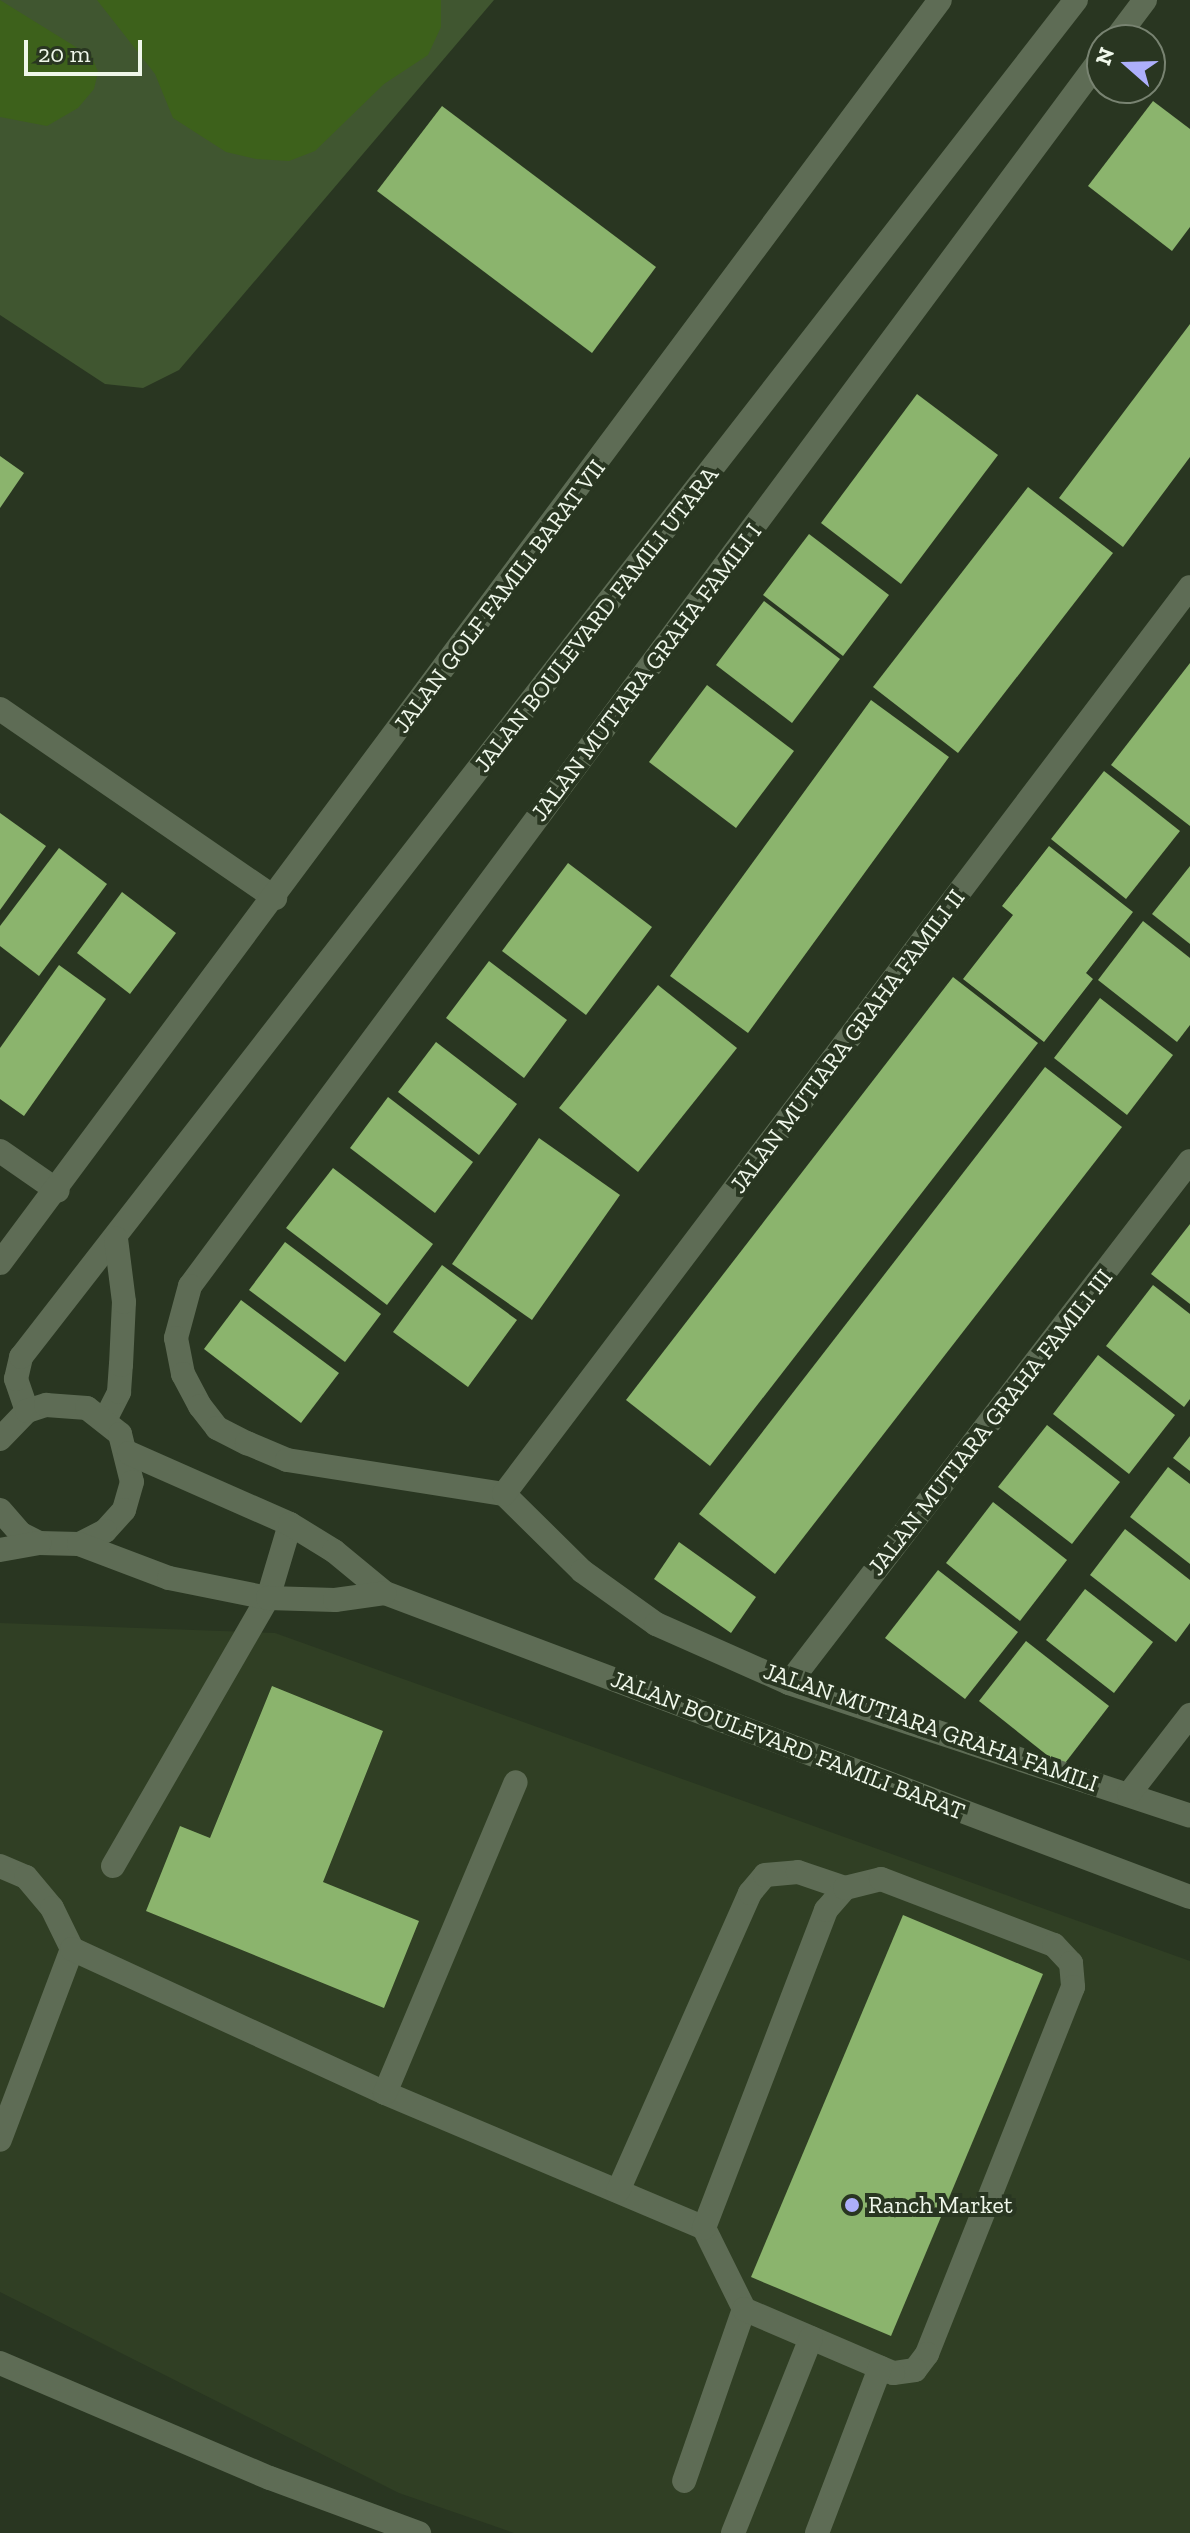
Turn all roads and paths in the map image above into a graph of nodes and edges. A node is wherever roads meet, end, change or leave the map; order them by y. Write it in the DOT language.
graph roads {
  1 [pos="940,0"];
  2 [pos="1076,0"];
  3 [pos="1145,0"];
  4 [pos="1127,24"];
  5 [pos="1086,79"];
  6 [pos="1190,587"];
  7 [pos="0,709"];
  8 [pos="275,898"];
  9 [pos="0,1151"];
  10 [pos="1190,1161"];
  11 [pos="58,1191"];
  12 [pos="116,1239"];
  13 [pos="0,1263"];
  14 [pos="27,1411"];
  15 [pos="106,1418"];
  16 [pos="0,1439"];
  17 [pos="129,1453"];
  18 [pos="504,1494"];
  19 [pos="0,1510"];
  20 [pos="290,1524"];
  21 [pos="39,1543"];
  22 [pos="79,1544"];
  23 [pos="0,1550"];
  24 [pos="385,1593"];
  25 [pos="268,1598"];
  26 [pos="789,1683"];
  27 [pos="1190,1715"];
  28 [pos="516,1782"];
  29 [pos="1129,1794"];
  30 [pos="1190,1816"];
  31 [pos="0,1866"];
  32 [pos="113,1866"];
  33 [pos="845,1888"];
  34 [pos="1190,1897"];
  35 [pos="72,1949"];
  36 [pos="385,2093"];
  37 [pos="0,2140"];
  38 [pos="618,2191"];
  39 [pos="704,2228"];
  40 [pos="744,2309"];
  41 [pos="811,2338"];
  42 [pos="0,2363"];
  43 [pos="880,2368"];
  44 [pos="684,2481"];
  45 [pos="419,2533"];
  46 [pos="733,2533"];
  47 [pos="817,2533"];
  1 -- 8 [label="street, JALAN GOLF FAMILI BARAT VII"];
  2 -- 12 [label="street, JALAN BOULEVARD FAMILI UTARA"];
  3 -- 4 [label="street"];
  5 -- 18 [label="street, JALAN MUTIARA GRAHA FAMILI I"];
  6 -- 18 [label="street, JALAN MUTIARA GRAHA FAMILI II"];
  7 -- 8 [label="street"];
  8 -- 11 [label="street, JALAN GOLF FAMILI BARAT VII"];
  9 -- 11 [label="street"];
  10 -- 26 [label="street, JALAN MUTIARA GRAHA FAMILI III"];
  11 -- 13 [label="street, JALAN GOLF FAMILI BARAT VII"];
  12 -- 14 [label="street, JALAN BOULEVARD FAMILI UTARA"];
  12 -- 15 [label="street"];
  14 -- 15 [label="street"];
  14 -- 16 [label="street"];
  15 -- 17 [label="street"];
  17 -- 20 [label="street, JALAN BOULEVARD FAMILI BARAT"];
  17 -- 22 [label="street"];
  18 -- 26 [label="street, JALAN MUTIARA GRAHA FAMILI"];
  19 -- 21 [label="street"];
  20 -- 24 [label="street, JALAN BOULEVARD FAMILI BARAT"];
  20 -- 25 [label="street"];
  21 -- 22 [label="street"];
  21 -- 23 [label="street"];
  22 -- 25 [label="street, JALAN BOULEVARD FAMILI BARAT"];
  24 -- 25 [label="street, JALAN BOULEVARD FAMILI BARAT"];
  24 -- 34 [label="street, JALAN BOULEVARD FAMILI BARAT"];
  25 -- 32 [label="street"];
  26 -- 29 [label="street, JALAN MUTIARA GRAHA FAMILI"];
  27 -- 29 [label="street"];
  28 -- 36 [label="street"];
  29 -- 30 [label="street, JALAN MUTIARA GRAHA FAMILI"];
  31 -- 35 [label="street"];
  33 -- 38 [label="street"];
  33 -- 39 [label="street"];
  33 -- 43 [label="street"];
  35 -- 36 [label="street"];
  35 -- 37 [label="street"];
  36 -- 38 [label="street"];
  38 -- 39 [label="street"];
  39 -- 40 [label="street"];
  40 -- 41 [label="street"];
  40 -- 44 [label="street"];
  41 -- 43 [label="street"];
  41 -- 46 [label="street"];
  42 -- 45 [label="street"];
  43 -- 47 [label="street"];
}
